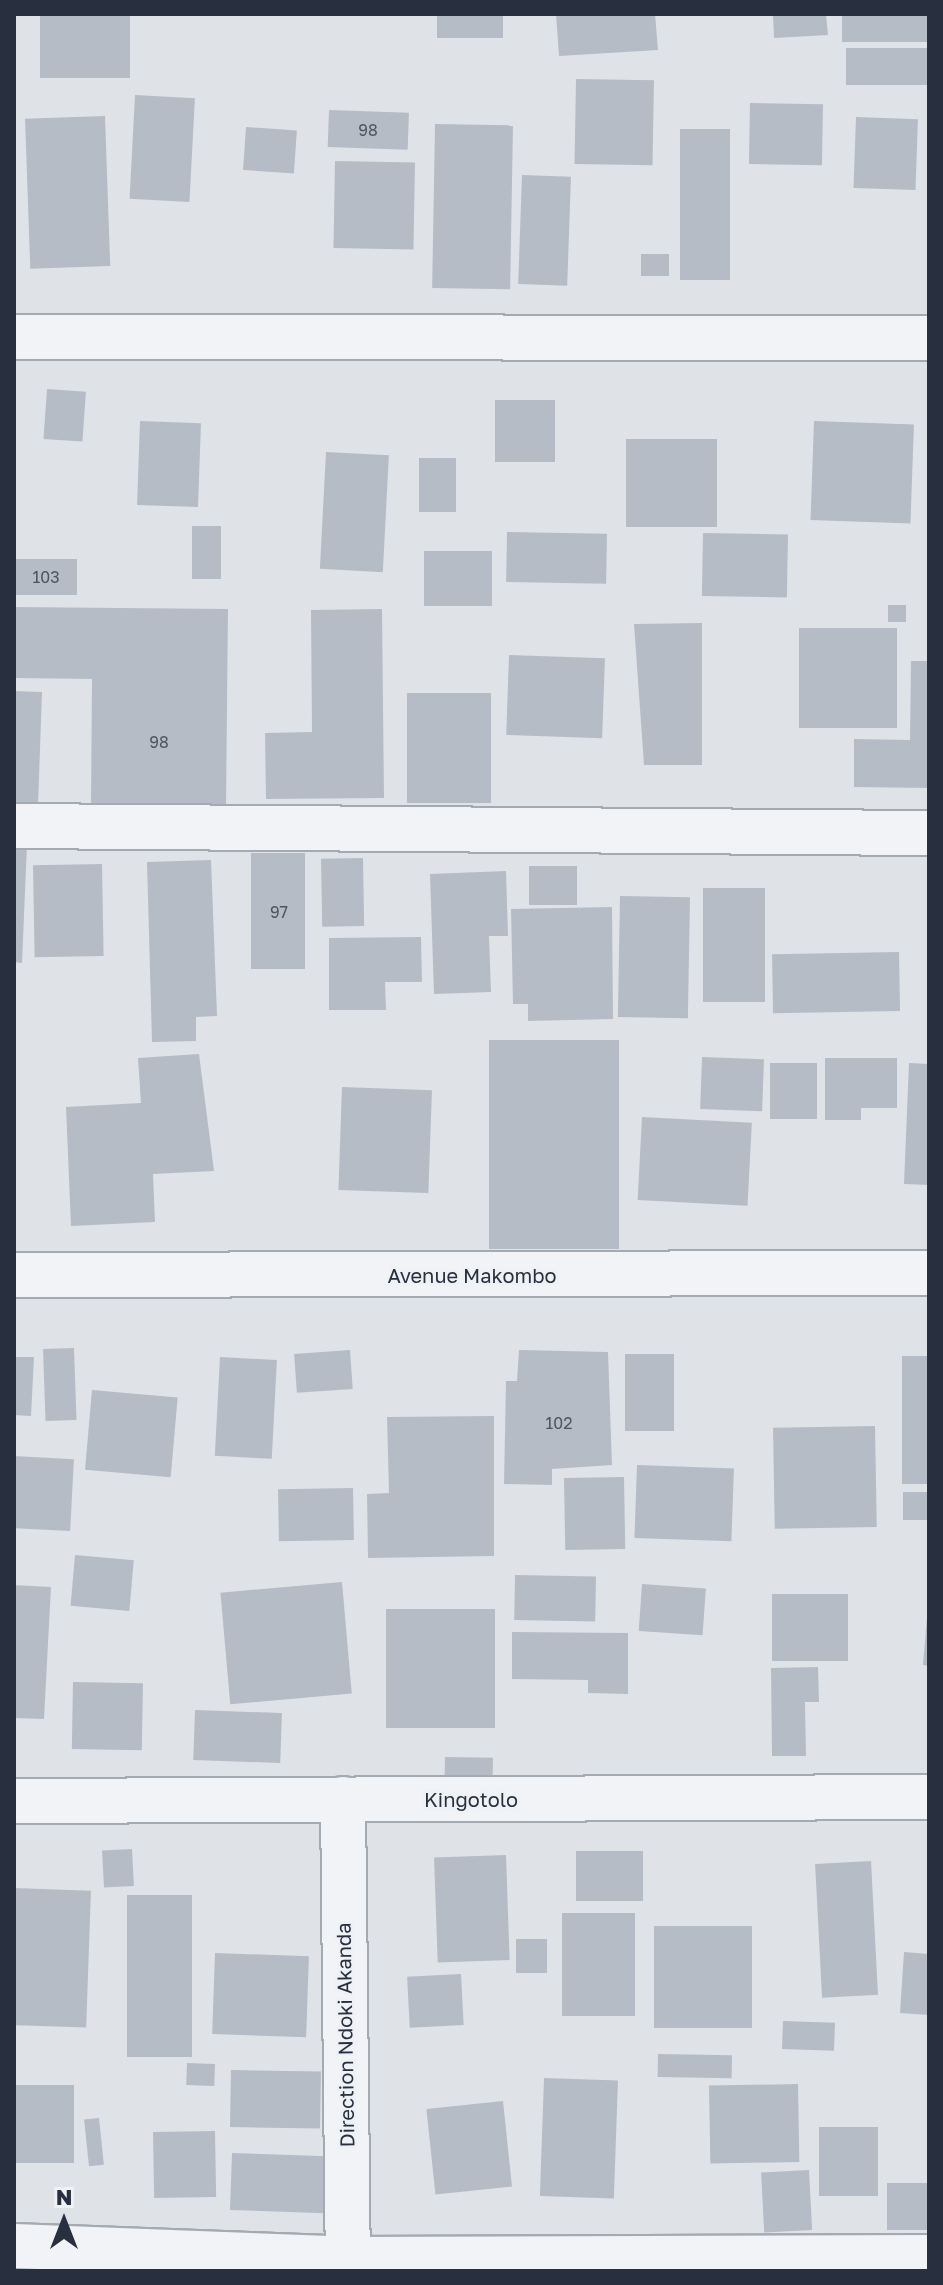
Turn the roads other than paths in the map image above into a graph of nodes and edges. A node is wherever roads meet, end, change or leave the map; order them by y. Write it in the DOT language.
graph roads {
  1 [pos="14,337"];
  2 [pos="929,338"];
  3 [pos="14,826"];
  4 [pos="929,833"];
  5 [pos="929,1273"];
  6 [pos="14,1275"];
  7 [pos="929,1797"];
  8 [pos="343,1799"];
  9 [pos="14,1801"];
  10 [pos="14,2246"];
  11 [pos="929,2257"];
  12 [pos="348,2265"];
  1 -- 2 [label="street"];
  3 -- 4 [label="street"];
  5 -- 6 [label="street, Avenue Makombo"];
  7 -- 8 [label="street, Kingotolo"];
  8 -- 9 [label="street, Kingotolo"];
  8 -- 12 [label="street, Direction Ndoki Akanda"];
  10 -- 12 [label="street"];
  11 -- 12 [label="street"];
}
